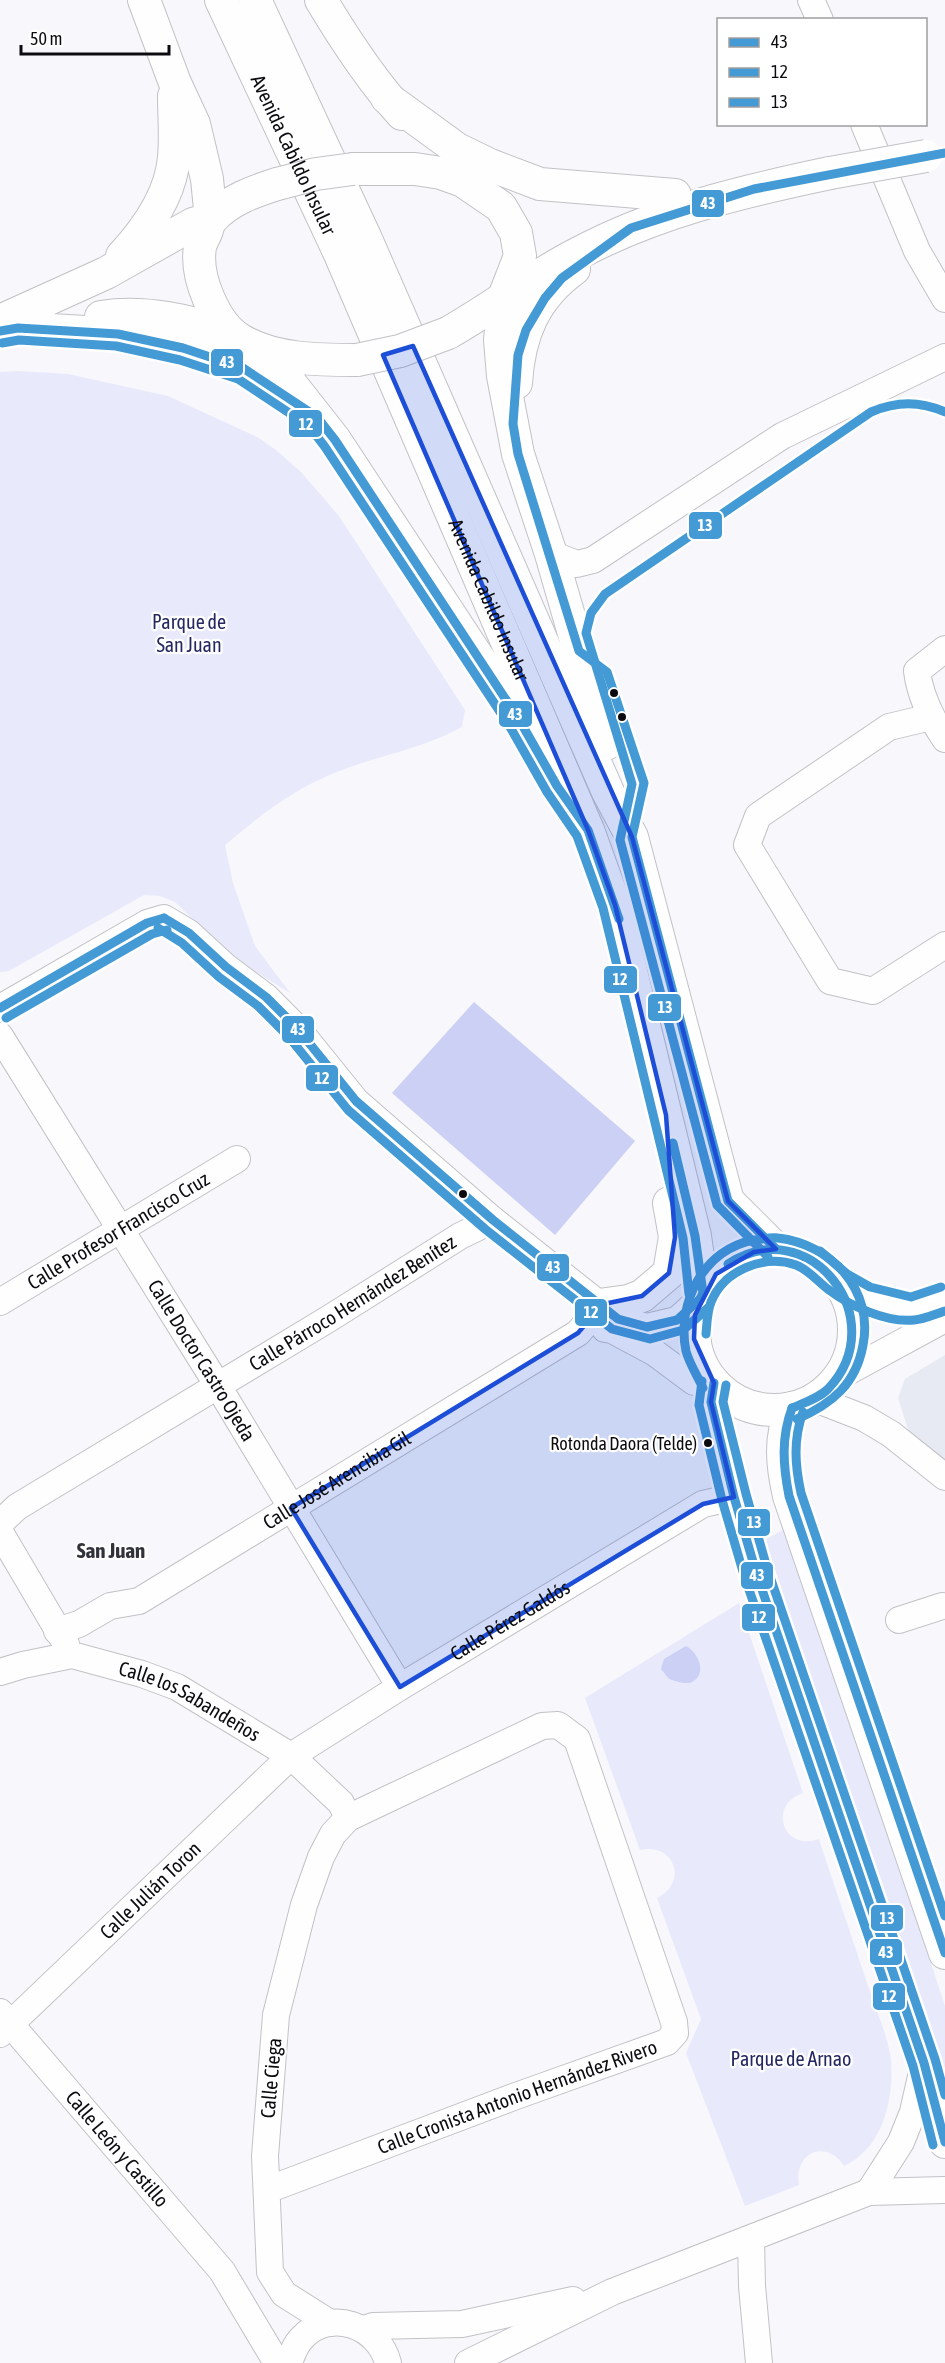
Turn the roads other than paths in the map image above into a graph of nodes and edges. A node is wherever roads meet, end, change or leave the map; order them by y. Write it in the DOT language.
graph roads {
  1 [pos="144,0"];
  2 [pos="221,0"];
  3 [pos="255,0"];
  4 [pos="321,0"];
  5 [pos="811,0"];
  6 [pos="819,18"];
  7 [pos="175,83"];
  8 [pos="387,98"];
  9 [pos="865,126"];
  10 [pos="935,154"];
  11 [pos="468,184"];
  12 [pos="754,189"];
  13 [pos="675,195"];
  14 [pos="212,219"];
  15 [pos="631,228"];
  16 [pos="106,273"];
  17 [pos="504,297"];
  18 [pos="945,299"];
  19 [pos="6,326"];
  20 [pos="237,338"];
  21 [pos="945,357"];
  22 [pos="316,417"];
  23 [pos="513,424"];
  24 [pos="551,554"];
  25 [pos="945,649"];
  26 [pos="931,717"];
  27 [pos="945,739"];
  28 [pos="588,830"];
  29 [pos="632,837"];
  30 [pos="945,945"];
  31 [pos="0,1008"];
  32 [pos="0,1036"];
  33 [pos="666,1115"];
  34 [pos="237,1159"];
  35 [pos="493,1220"];
  36 [pos="121,1230"];
  37 [pos="776,1249"];
  38 [pos="840,1284"];
  39 [pos="702,1296"];
  40 [pos="945,1298"];
  41 [pos="0,1302"];
  42 [pos="597,1303"];
  43 [pos="945,1319"];
  44 [pos="578,1333"];
  45 [pos="840,1376"];
  46 [pos="712,1381"];
  47 [pos="218,1386"];
  48 [pos="803,1404"];
  49 [pos="945,1477"];
  50 [pos="734,1497"];
  51 [pos="291,1508"];
  52 [pos="0,1523"];
  53 [pos="0,1532"];
  54 [pos="944,1608"];
  55 [pos="898,1620"];
  56 [pos="57,1631"];
  57 [pos="72,1655"];
  58 [pos="0,1672"];
  59 [pos="400,1687"];
  60 [pos="291,1756"];
  61 [pos="348,1818"];
  62 [pos="945,1953"];
  63 [pos="4,2023"];
  64 [pos="924,2062"];
  65 [pos="945,2142"];
  66 [pos="267,2190"];
  67 [pos="945,2190"];
  68 [pos="869,2192"];
  69 [pos="750,2239"];
  70 [pos="270,2272"];
  71 [pos="233,2285"];
  72 [pos="612,2292"];
  73 [pos="330,2323"];
  74 [pos="364,2328"];
  75 [pos="277,2363"];
  76 [pos="289,2363"];
  77 [pos="388,2363"];
  78 [pos="468,2363"];
  79 [pos="759,2363"];
  1 -- 7 [label="main road"];
  2 -- 28 [label="main road, Avenida Cabildo Insular"];
  3 -- 29 [label="main road, Avenida Cabildo Insular"];
  4 -- 8 [label="main road"];
  5 -- 6 [label="street"];
  7 -- 14 [label="main road"];
  7 -- 16 [label="main road"];
  8 -- 11 [label="main road"];
  8 -- 13 [label="main road"];
  9 -- 18 [label="street"];
  10 -- 12 [label="main road, bridge"];
  11 -- 13 [label="main road"];
  11 -- 14 [label="main road, bridge"];
  11 -- 17 [label="main road"];
  12 -- 13 [label="main road"];
  12 -- 15 [label="main road"];
  14 -- 16 [label="main road"];
  14 -- 20 [label="main road"];
  15 -- 17 [label="main road"];
  15 -- 23 [label="main road"];
  16 -- 19 [label="main road"];
  17 -- 20 [label="main road, bridge"];
  17 -- 23 [label="main road"];
  19 -- 20 [label="main road"];
  19 -- 22 [label="main road"];
  20 -- 22 [label="main road"];
  21 -- 24 [label="street"];
  22 -- 28 [label="main road"];
  23 -- 24 [label="main road"];
  24 -- 29 [label="main road"];
  25 -- 26 [label="street"];
  26 -- 27 [label="street"];
  26 -- 30 [label="street"];
  28 -- 33 [label="main road, Avenida Cabildo Insular"];
  29 -- 37 [label="main road, Avenida Cabildo Insular"];
  31 -- 35 [label="street"];
  32 -- 36 [label="street, Calle Doctor Castro Ojeda"];
  33 -- 39 [label="main road, Avenida Cabildo Insular"];
  33 -- 42 [label="main road"];
  34 -- 36 [label="street, Calle Profesor Francisco Cruz"];
  35 -- 42 [label="street"];
  35 -- 47 [label="street, Calle Párroco Hernández Benítez"];
  36 -- 41 [label="street, Calle Profesor Francisco Cruz"];
  36 -- 47 [label="street, Calle Doctor Castro Ojeda"];
  37 -- 38 [label="main road"];
  37 -- 39 [label="main road"];
  38 -- 40 [label="street"];
  38 -- 45 [label="main road"];
  39 -- 42 [label="street"];
  39 -- 46 [label="main road"];
  42 -- 44 [label="street, Calle José Arencibia Gil"];
  43 -- 45 [label="street"];
  44 -- 46 [label="street"];
  44 -- 51 [label="street, Calle José Arencibia Gil"];
  45 -- 48 [label="main road"];
  46 -- 48 [label="main road"];
  46 -- 50 [label="main road"];
  47 -- 51 [label="street, Calle Doctor Castro Ojeda"];
  47 -- 52 [label="street, Calle Párroco Hernández Benítez"];
  48 -- 49 [label="street"];
  48 -- 62 [label="main road"];
  50 -- 59 [label="street, Calle Pérez Galdós"];
  50 -- 64 [label="main road"];
  51 -- 56 [label="street, Calle José Arencibia Gil"];
  51 -- 59 [label="street, Calle Doctor Castro Ojeda"];
  53 -- 56 [label="street"];
  54 -- 55 [label="street"];
  56 -- 57 [label="street"];
  57 -- 58 [label="street, Calle los Sabandeños"];
  57 -- 60 [label="street, Calle los Sabandeños"];
  59 -- 60 [label="street, Calle Pérez Galdós"];
  60 -- 61 [label="street, Calle los Sabandeños"];
  60 -- 63 [label="street, Calle Julián Toron"];
  61 -- 66 [label="street, Calle Ciega"];
  61 -- 66 [label="street, Calle Cronista Antonio Hernández Rivero"];
  63 -- 71 [label="street, Calle León y Castillo"];
  64 -- 65 [label="main road"];
  64 -- 68 [label="street"];
  66 -- 70 [label="street, Calle Ciega"];
  67 -- 68 [label="street"];
  68 -- 69 [label="street"];
  69 -- 72 [label="street"];
  69 -- 79 [label="street"];
  70 -- 71 [label="street"];
  70 -- 73 [label="street"];
  71 -- 75 [label="street, Calle León y Castillo"];
  72 -- 74 [label="street"];
  72 -- 78 [label="street"];
  73 -- 74 [label="street"];
  73 -- 76 [label="street"];
  74 -- 77 [label="street"];
}
